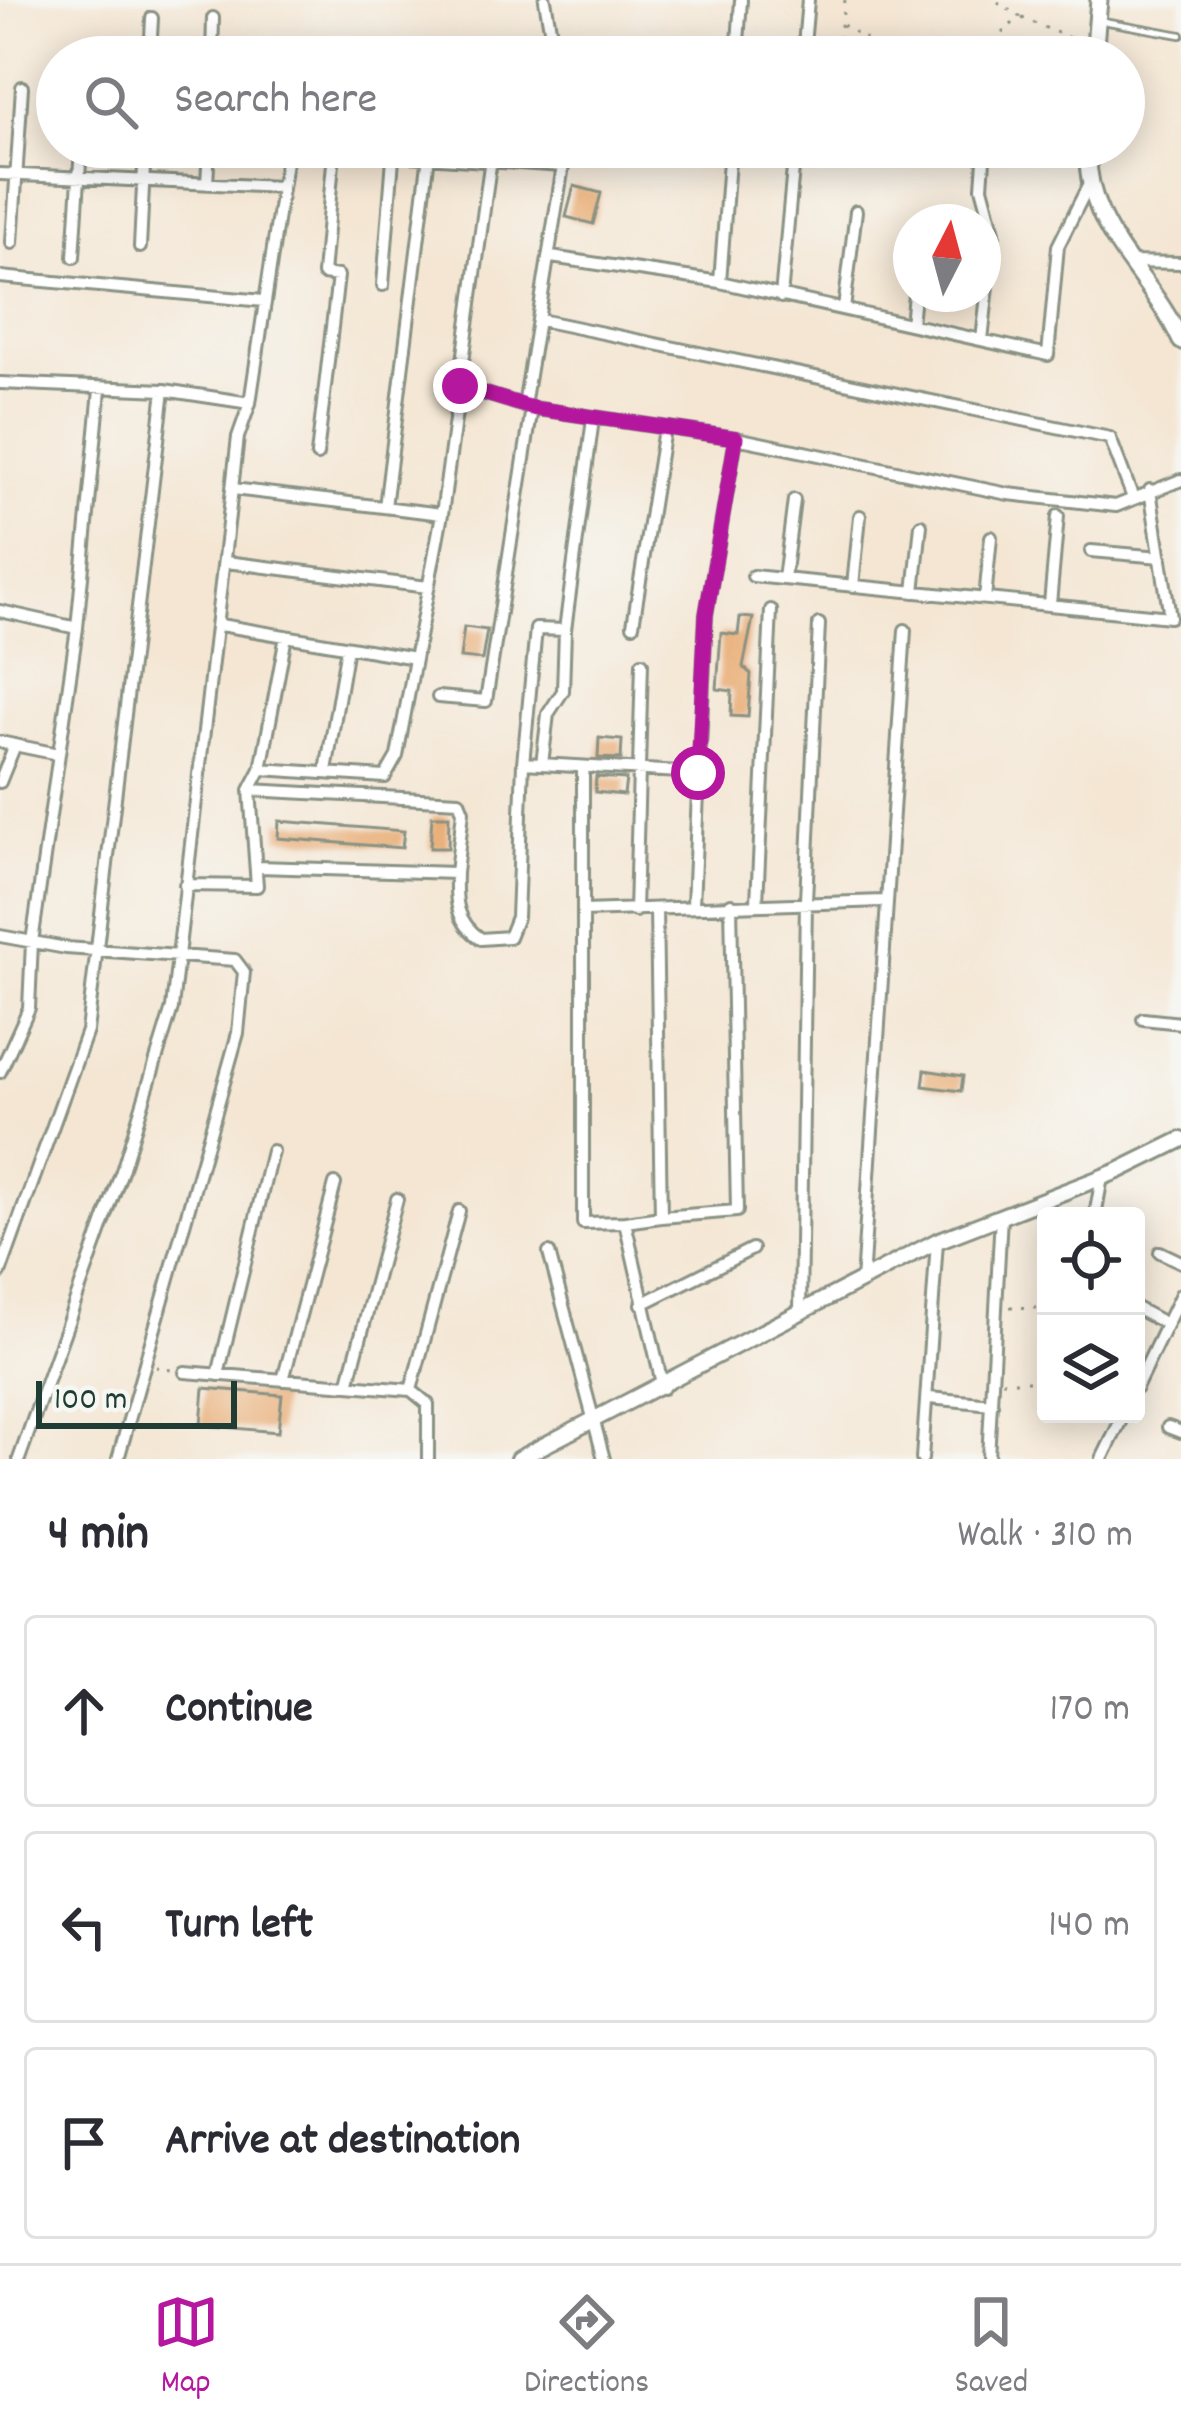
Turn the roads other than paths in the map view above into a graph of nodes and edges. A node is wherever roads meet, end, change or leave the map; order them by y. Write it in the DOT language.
graph roads {
  1 [pos="545,0"];
  2 [pos="741,0"];
  3 [pos="808,0"];
  4 [pos="1099,0"];
  5 [pos="152,18"];
  6 [pos="213,18"];
  7 [pos="1097,20"];
  8 [pos="1181,34"];
  9 [pos="151,36"];
  10 [pos="213,36"];
  11 [pos="551,36"];
  12 [pos="738,36"];
  13 [pos="805,36"];
  14 [pos="1096,36"];
  15 [pos="22,87"];
  16 [pos="80,168"];
  17 [pos="144,168"];
  18 [pos="207,168"];
  19 [pos="284,168"];
  20 [pos="333,168"];
  21 [pos="392,168"];
  22 [pos="427,168"];
  23 [pos="490,168"];
  24 [pos="563,168"];
  25 [pos="729,168"];
  26 [pos="793,168"];
  27 [pos="983,168"];
  28 [pos="1088,168"];
  29 [pos="0,174"];
  30 [pos="16,175"];
  31 [pos="79,178"];
  32 [pos="143,181"];
  33 [pos="207,184"];
  34 [pos="281,187"];
  35 [pos="1088,188"];
  36 [pos="856,211"];
  37 [pos="11,243"];
  38 [pos="140,247"];
  39 [pos="74,257"];
  40 [pos="551,257"];
  41 [pos="1128,262"];
  42 [pos="1181,263"];
  43 [pos="0,277"];
  44 [pos="721,282"];
  45 [pos="383,285"];
  46 [pos="781,297"];
  47 [pos="264,301"];
  48 [pos="844,309"];
  49 [pos="912,312"];
  50 [pos="541,320"];
  51 [pos="911,324"];
  52 [pos="982,340"];
  53 [pos="1181,341"];
  54 [pos="0,383"];
  55 [pos="460,386"];
  56 [pos="100,390"];
  57 [pos="164,390"];
  58 [pos="250,403"];
  59 [pos="528,407"];
  60 [pos="593,419"];
  61 [pos="664,429"];
  62 [pos="736,438"];
  63 [pos="317,455"];
  64 [pos="1181,479"];
  65 [pos="233,489"];
  66 [pos="1150,490"];
  67 [pos="1133,498"];
  68 [pos="794,500"];
  69 [pos="385,507"];
  70 [pos="442,514"];
  71 [pos="860,516"];
  72 [pos="1058,516"];
  73 [pos="922,526"];
  74 [pos="992,537"];
  75 [pos="1091,550"];
  76 [pos="1161,557"];
  77 [pos="226,562"];
  78 [pos="752,576"];
  79 [pos="784,579"];
  80 [pos="853,586"];
  81 [pos="428,587"];
  82 [pos="914,592"];
  83 [pos="985,598"];
  84 [pos="1050,604"];
  85 [pos="771,610"];
  86 [pos="0,611"];
  87 [pos="819,624"];
  88 [pos="220,625"];
  89 [pos="633,625"];
  90 [pos="77,628"];
  91 [pos="565,630"];
  92 [pos="904,630"];
  93 [pos="286,636"];
  94 [pos="347,647"];
  95 [pos="415,658"];
  96 [pos="642,663"];
  97 [pos="438,697"];
  98 [pos="0,742"];
  99 [pos="15,745"];
  100 [pos="58,754"];
  101 [pos="523,763"];
  102 [pos="542,764"];
  103 [pos="583,767"];
  104 [pos="261,770"];
  105 [pos="639,770"];
  106 [pos="326,771"];
  107 [pos="698,773"];
  108 [pos="0,782"];
  109 [pos="250,790"];
  110 [pos="258,867"];
  111 [pos="455,873"];
  112 [pos="185,885"];
  113 [pos="806,900"];
  114 [pos="758,902"];
  115 [pos="884,902"];
  116 [pos="731,904"];
  117 [pos="693,905"];
  118 [pos="656,909"];
  119 [pos="583,911"];
  120 [pos="635,911"];
  121 [pos="0,936"];
  122 [pos="32,942"];
  123 [pos="99,951"];
  124 [pos="182,956"];
  125 [pos="1143,1019"];
  126 [pos="1181,1023"];
  127 [pos="0,1072"];
  128 [pos="1181,1140"];
  129 [pos="272,1150"];
  130 [pos="1102,1177"];
  131 [pos="334,1184"];
  132 [pos="397,1199"];
  133 [pos="1097,1207"];
  134 [pos="459,1210"];
  135 [pos="1001,1215"];
  136 [pos="661,1216"];
  137 [pos="625,1222"];
  138 [pos="937,1241"];
  139 [pos="752,1249"];
  140 [pos="1160,1252"];
  141 [pos="549,1253"];
  142 [pos="1181,1262"];
  143 [pos="0,1273"];
  144 [pos="862,1282"];
  145 [pos="1181,1294"];
  146 [pos="642,1304"];
  147 [pos="800,1313"];
  148 [pos="1145,1313"];
  149 [pos="1166,1324"];
  150 [pos="1145,1369"];
  151 [pos="185,1372"];
  152 [pos="218,1375"];
  153 [pos="283,1380"];
  154 [pos="348,1385"];
  155 [pos="663,1388"];
  156 [pos="411,1390"];
  157 [pos="928,1398"];
  158 [pos="992,1404"];
  159 [pos="597,1420"];
  160 [pos="1120,1423"];
  161 [pos="1168,1427"];
  162 [pos="1181,1432"];
  163 [pos="537,1455"];
  164 [pos="19,1459"];
  165 [pos="118,1459"];
  166 [pos="428,1459"];
  167 [pos="518,1459"];
  168 [pos="604,1459"];
  169 [pos="922,1459"];
  170 [pos="988,1459"];
  171 [pos="1102,1459"];
  1 -- 11 [label="street"];
  2 -- 12 [label="street"];
  3 -- 13 [label="street"];
  4 -- 7 [label="main road"];
  5 -- 9 [label="street"];
  6 -- 10 [label="street"];
  7 -- 8 [label="lane"];
  7 -- 14 [label="main road"];
  15 -- 30 [label="street"];
  16 -- 31 [label="street"];
  17 -- 32 [label="street"];
  18 -- 33 [label="street"];
  19 -- 34 [label="street"];
  20 -- 63 [label="street"];
  21 -- 45 [label="street"];
  22 -- 69 [label="street"];
  23 -- 55 [label="street"];
  24 -- 40 [label="street"];
  25 -- 44 [label="street"];
  26 -- 46 [label="street"];
  27 -- 52 [label="street"];
  28 -- 35 [label="main road"];
  29 -- 30 [label="street"];
  30 -- 31 [label="street"];
  30 -- 37 [label="street"];
  31 -- 32 [label="street"];
  31 -- 39 [label="street"];
  32 -- 33 [label="street"];
  32 -- 38 [label="street"];
  33 -- 34 [label="street"];
  34 -- 47 [label="street"];
  35 -- 41 [label="main road"];
  35 -- 52 [label="street"];
  36 -- 48 [label="street"];
  40 -- 44 [label="street"];
  40 -- 50 [label="street"];
  41 -- 42 [label="street"];
  41 -- 53 [label="main road"];
  43 -- 47 [label="street"];
  44 -- 46 [label="street"];
  46 -- 48 [label="street"];
  47 -- 58 [label="street"];
  48 -- 51 [label="street"];
  49 -- 51 [label="street"];
  50 -- 59 [label="street"];
  50 -- 67 [label="street"];
  51 -- 52 [label="street"];
  54 -- 56 [label="street"];
  55 -- 59 [label="street"];
  55 -- 70 [label="street"];
  56 -- 57 [label="street"];
  56 -- 90 [label="street"];
  57 -- 58 [label="street"];
  57 -- 123 [label="street"];
  58 -- 65 [label="street"];
  59 -- 60 [label="street"];
  59 -- 97 [label="street"];
  60 -- 61 [label="street"];
  60 -- 91 [label="street"];
  61 -- 62 [label="street"];
  61 -- 89 [label="street"];
  62 -- 67 [label="street"];
  62 -- 107 [label="street"];
  64 -- 66 [label="street"];
  65 -- 69 [label="street"];
  65 -- 77 [label="street"];
  66 -- 67 [label="street"];
  66 -- 76 [label="street"];
  68 -- 79 [label="street"];
  69 -- 70 [label="street"];
  70 -- 81 [label="street"];
  71 -- 80 [label="street"];
  72 -- 84 [label="street"];
  73 -- 82 [label="street"];
  74 -- 83 [label="street"];
  75 -- 76 [label="street"];
  76 -- 84 [label="street"];
  77 -- 81 [label="street"];
  77 -- 88 [label="street"];
  78 -- 79 [label="street"];
  79 -- 80 [label="street"];
  80 -- 82 [label="street"];
  81 -- 95 [label="street"];
  82 -- 83 [label="street"];
  83 -- 84 [label="street"];
  85 -- 114 [label="street"];
  86 -- 90 [label="street"];
  87 -- 113 [label="street"];
  88 -- 93 [label="street"];
  88 -- 112 [label="street"];
  90 -- 100 [label="street"];
  91 -- 101 [label="street"];
  91 -- 102 [label="street"];
  92 -- 115 [label="street"];
  93 -- 94 [label="street"];
  93 -- 104 [label="street"];
  94 -- 95 [label="street"];
  94 -- 106 [label="street"];
  95 -- 106 [label="street"];
  96 -- 105 [label="street"];
  98 -- 99 [label="street"];
  99 -- 100 [label="street"];
  99 -- 108 [label="street"];
  100 -- 122 [label="street"];
  101 -- 102 [label="street"];
  101 -- 111 [label="street"];
  102 -- 103 [label="street"];
  103 -- 105 [label="street"];
  103 -- 119 [label="street"];
  104 -- 106 [label="street"];
  104 -- 109 [label="street"];
  105 -- 107 [label="street"];
  105 -- 120 [label="street"];
  107 -- 117 [label="street"];
  109 -- 110 [label="street"];
  109 -- 111 [label="street"];
  110 -- 111 [label="street"];
  110 -- 112 [label="street"];
  112 -- 124 [label="street"];
  113 -- 114 [label="street"];
  113 -- 115 [label="street"];
  113 -- 147 [label="street"];
  114 -- 116 [label="street"];
  115 -- 144 [label="street"];
  116 -- 117 [label="street"];
  116 -- 136 [label="street"];
  117 -- 118 [label="street"];
  118 -- 120 [label="street"];
  118 -- 136 [label="street"];
  119 -- 120 [label="street"];
  119 -- 137 [label="street"];
  121 -- 122 [label="street"];
  122 -- 123 [label="street"];
  122 -- 127 [label="street"];
  123 -- 124 [label="street"];
  123 -- 143 [label="street"];
  124 -- 164 [label="street"];
  124 -- 165 [label="street"];
  125 -- 126 [label="street"];
  128 -- 130 [label="street"];
  129 -- 152 [label="street"];
  130 -- 133 [label="street"];
  130 -- 135 [label="street"];
  131 -- 153 [label="street"];
  132 -- 154 [label="street"];
  134 -- 156 [label="street"];
  135 -- 138 [label="street"];
  135 -- 158 [label="street"];
  136 -- 137 [label="street"];
  137 -- 146 [label="street"];
  138 -- 144 [label="street"];
  138 -- 157 [label="street"];
  139 -- 146 [label="street"];
  140 -- 142 [label="street"];
  141 -- 159 [label="street"];
  144 -- 147 [label="street"];
  145 -- 149 [label="street"];
  146 -- 155 [label="street"];
  147 -- 155 [label="street"];
  148 -- 149 [label="street"];
  149 -- 150 [label="street"];
  151 -- 152 [label="street"];
  152 -- 153 [label="street"];
  153 -- 154 [label="street"];
  154 -- 156 [label="street"];
  155 -- 159 [label="street"];
  156 -- 166 [label="street"];
  157 -- 158 [label="street"];
  157 -- 169 [label="street"];
  158 -- 170 [label="street"];
  159 -- 163 [label="street"];
  159 -- 168 [label="street"];
  160 -- 171 [label="street"];
  161 -- 162 [label="street"];
  163 -- 167 [label="street"];
}
